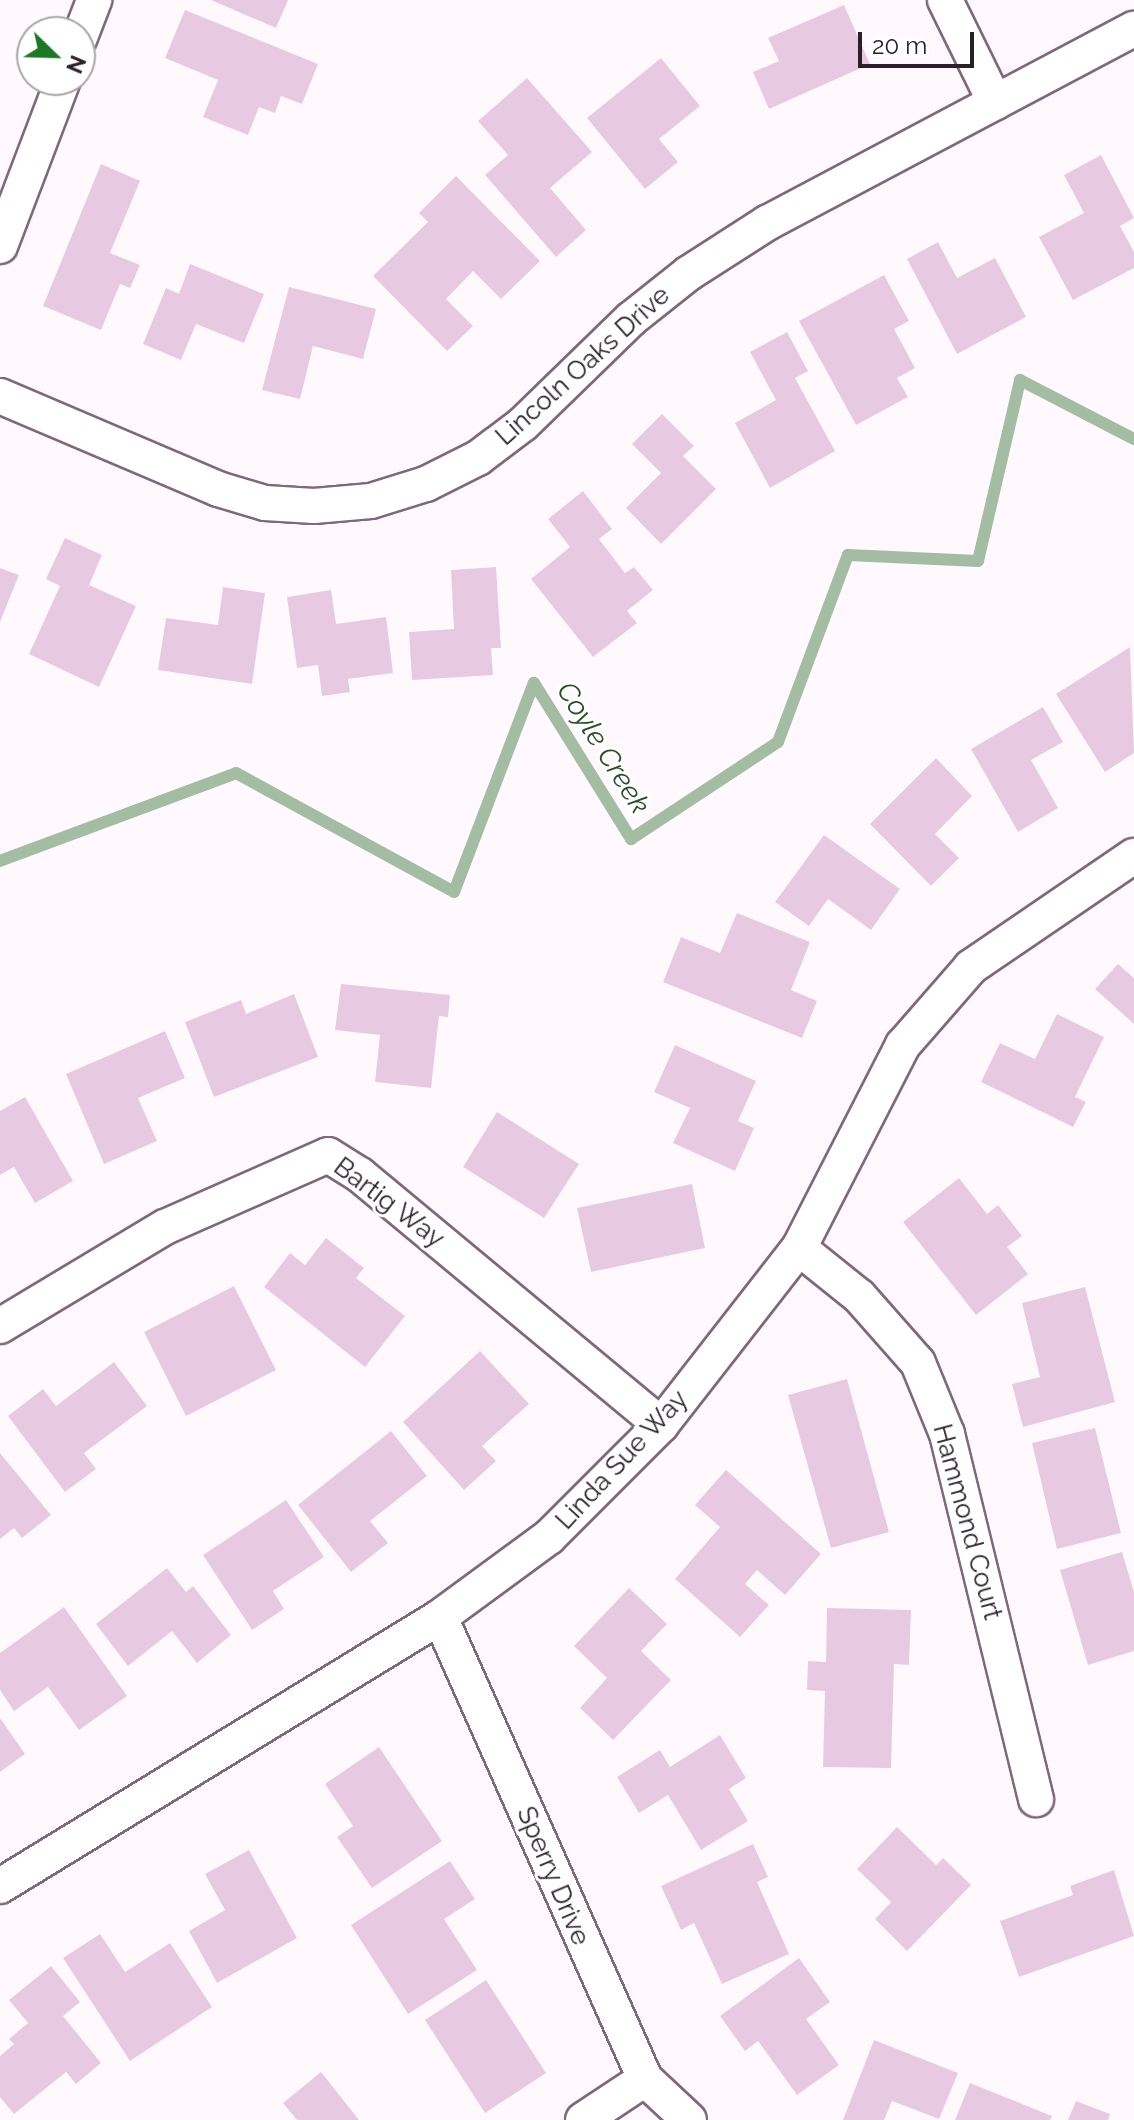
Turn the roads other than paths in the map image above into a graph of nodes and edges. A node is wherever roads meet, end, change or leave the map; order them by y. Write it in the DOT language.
graph roads {
  1 [pos="945,0"];
  2 [pos="1134,29"];
  3 [pos="57,96"];
  4 [pos="995,102"];
  5 [pos="0,246"];
  6 [pos="0,396"];
  7 [pos="1134,856"];
  8 [pos="799,1248"];
  9 [pos="0,1326"];
  10 [pos="661,1425"];
  11 [pos="440,1617"];
  12 [pos="1036,1799"];
  13 [pos="0,1886"];
  14 [pos="645,2079"];
  15 [pos="583,2120"];
  16 [pos="689,2120"];
  1 -- 4 [label="street"];
  2 -- 4 [label="street, Lincoln Oaks Drive"];
  3 -- 5 [label="street"];
  4 -- 6 [label="street, Lincoln Oaks Drive"];
  7 -- 8 [label="street, Linda Sue Way"];
  8 -- 10 [label="street, Linda Sue Way"];
  8 -- 12 [label="street, Hammond Court"];
  9 -- 10 [label="street, Bartig Way"];
  10 -- 11 [label="street, Linda Sue Way"];
  11 -- 13 [label="street, Linda Sue Way"];
  11 -- 14 [label="street, Sperry Drive"];
  14 -- 15 [label="street"];
  14 -- 16 [label="street, Sperry Drive"];
}
